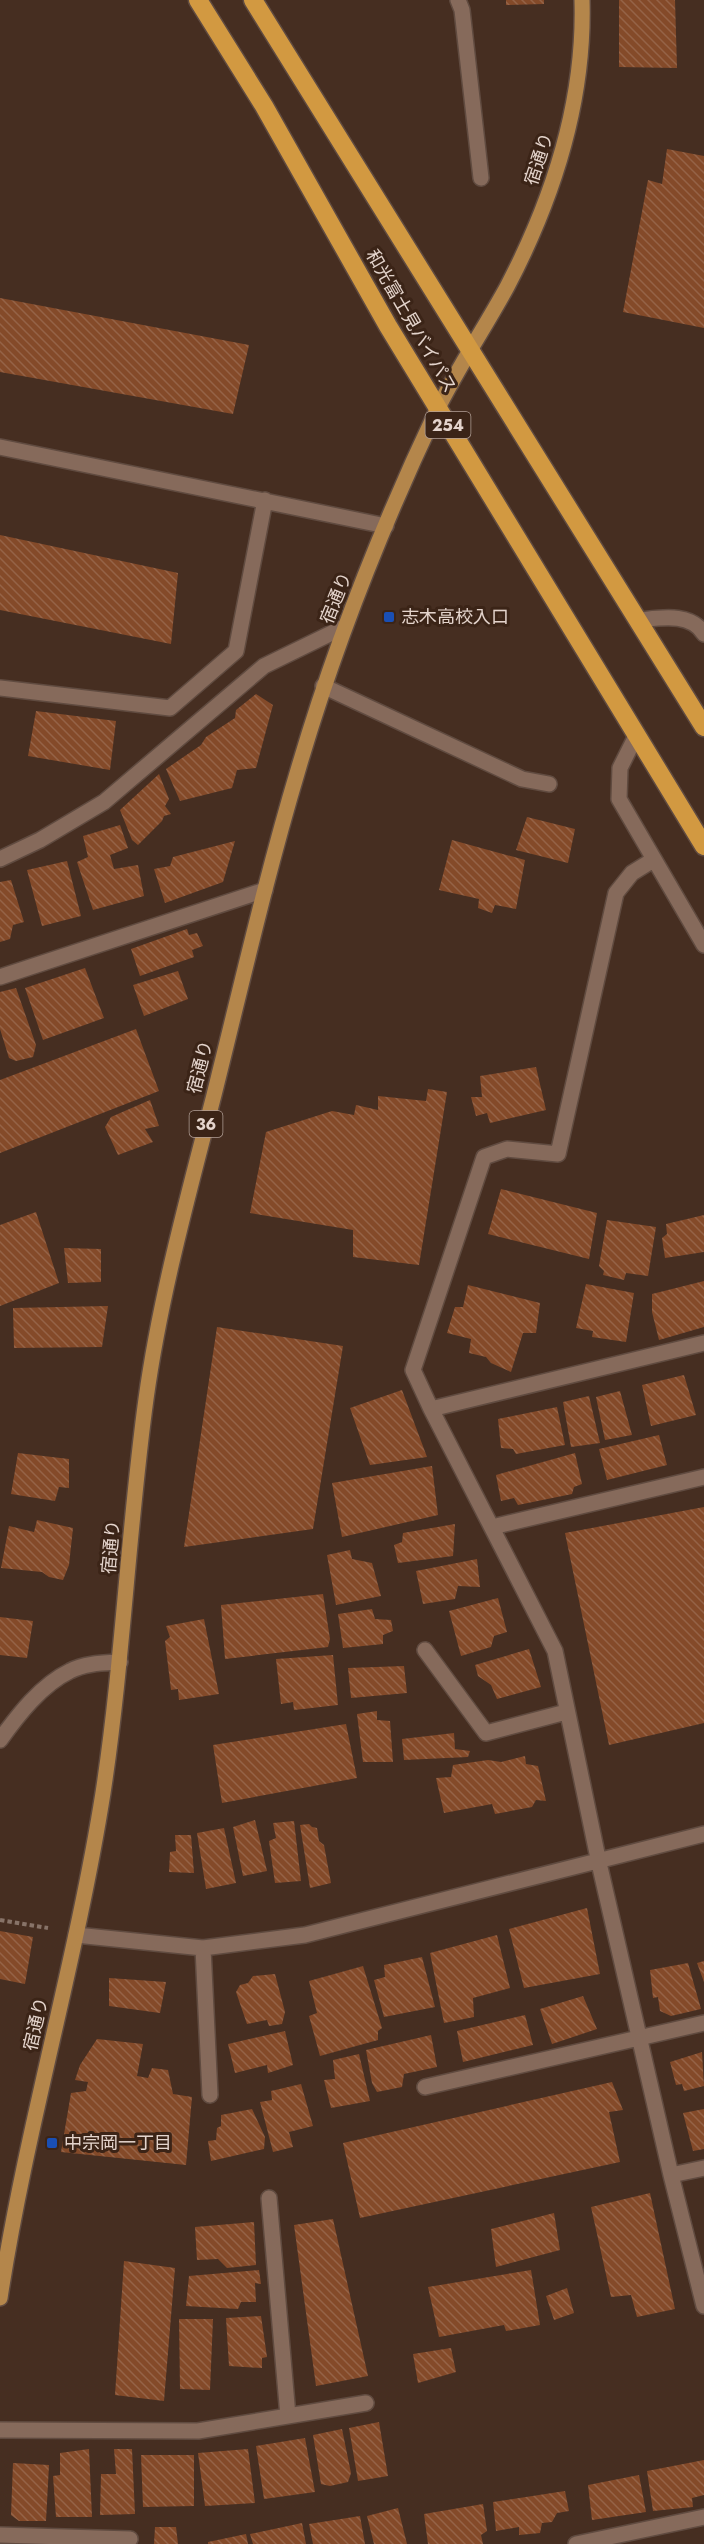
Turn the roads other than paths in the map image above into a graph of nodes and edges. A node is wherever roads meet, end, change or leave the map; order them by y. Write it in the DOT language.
graph roads {
  1 [pos="198,0"];
  2 [pos="253,0"];
  3 [pos="458,0"];
  4 [pos="582,0"];
  5 [pos="481,178"];
  6 [pos="471,350"];
  7 [pos="438,408"];
  8 [pos="0,447"];
  9 [pos="265,500"];
  10 [pos="386,526"];
  11 [pos="640,620"];
  12 [pos="344,627"];
  13 [pos="704,634"];
  14 [pos="323,686"];
  15 [pos="0,688"];
  16 [pos="704,728"];
  17 [pos="637,734"];
  18 [pos="549,784"];
  19 [pos="704,846"];
  20 [pos="0,859"];
  21 [pos="653,860"];
  22 [pos="265,890"];
  23 [pos="704,945"];
  24 [pos="0,977"];
  25 [pos="704,1343"];
  26 [pos="431,1409"];
  27 [pos="704,1477"];
  28 [pos="492,1527"];
  29 [pos="425,1650"];
  30 [pos="120,1662"];
  31 [pos="566,1712"];
  32 [pos="0,1740"];
  33 [pos="704,1834"];
  34 [pos="598,1863"];
  35 [pos="76,1935"];
  36 [pos="202,1948"];
  37 [pos="704,2023"];
  38 [pos="639,2037"];
  39 [pos="425,2087"];
  40 [pos="210,2095"];
  41 [pos="704,2168"];
  42 [pos="670,2175"];
  43 [pos="269,2198"];
  44 [pos="0,2298"];
  45 [pos="704,2306"];
  46 [pos="366,2403"];
  47 [pos="288,2416"];
  48 [pos="0,2430"];
  49 [pos="704,2517"];
  50 [pos="0,2535"];
  51 [pos="130,2539"];
  52 [pos="576,2544"];
  1 -- 7 [label="highway, 和光富士見バイパス / 254"];
  2 -- 6 [label="highway, 和光富士見バイパス"];
  3 -- 5 [label="street"];
  4 -- 6 [label="main road, 宿通り / 36"];
  6 -- 7 [label="main road, 宿通り / 36"];
  6 -- 11 [label="highway, 和光富士見バイパス"];
  7 -- 10 [label="main road, 宿通り / 36"];
  7 -- 17 [label="highway, 和光富士見バイパス / 254"];
  8 -- 9 [label="street"];
  9 -- 10 [label="street"];
  9 -- 15 [label="street"];
  10 -- 12 [label="main road, 宿通り / 36"];
  11 -- 13 [label="street"];
  11 -- 16 [label="highway, 和光富士見バイパス"];
  12 -- 14 [label="main road, 宿通り / 36"];
  12 -- 20 [label="street"];
  14 -- 18 [label="street"];
  14 -- 22 [label="main road, 宿通り / 36"];
  17 -- 19 [label="highway, 和光富士見バイパス / 254"];
  17 -- 21 [label="street"];
  21 -- 23 [label="street"];
  21 -- 26 [label="street"];
  22 -- 24 [label="street"];
  22 -- 30 [label="main road, 宿通り / 36"];
  25 -- 26 [label="street"];
  26 -- 28 [label="street"];
  27 -- 28 [label="street"];
  28 -- 31 [label="street"];
  29 -- 31 [label="street"];
  30 -- 32 [label="street"];
  30 -- 35 [label="main road, 宿通り / 36"];
  31 -- 34 [label="street"];
  33 -- 34 [label="street"];
  34 -- 36 [label="street"];
  34 -- 38 [label="street"];
  35 -- 36 [label="street"];
  35 -- 44 [label="main road, 宿通り / 36"];
  36 -- 40 [label="street"];
  37 -- 38 [label="street"];
  38 -- 39 [label="street"];
  38 -- 42 [label="street"];
  41 -- 42 [label="street"];
  42 -- 45 [label="street"];
  43 -- 47 [label="street"];
  46 -- 47 [label="street"];
  47 -- 48 [label="street"];
  49 -- 52 [label="street"];
  50 -- 51 [label="street"];
}
